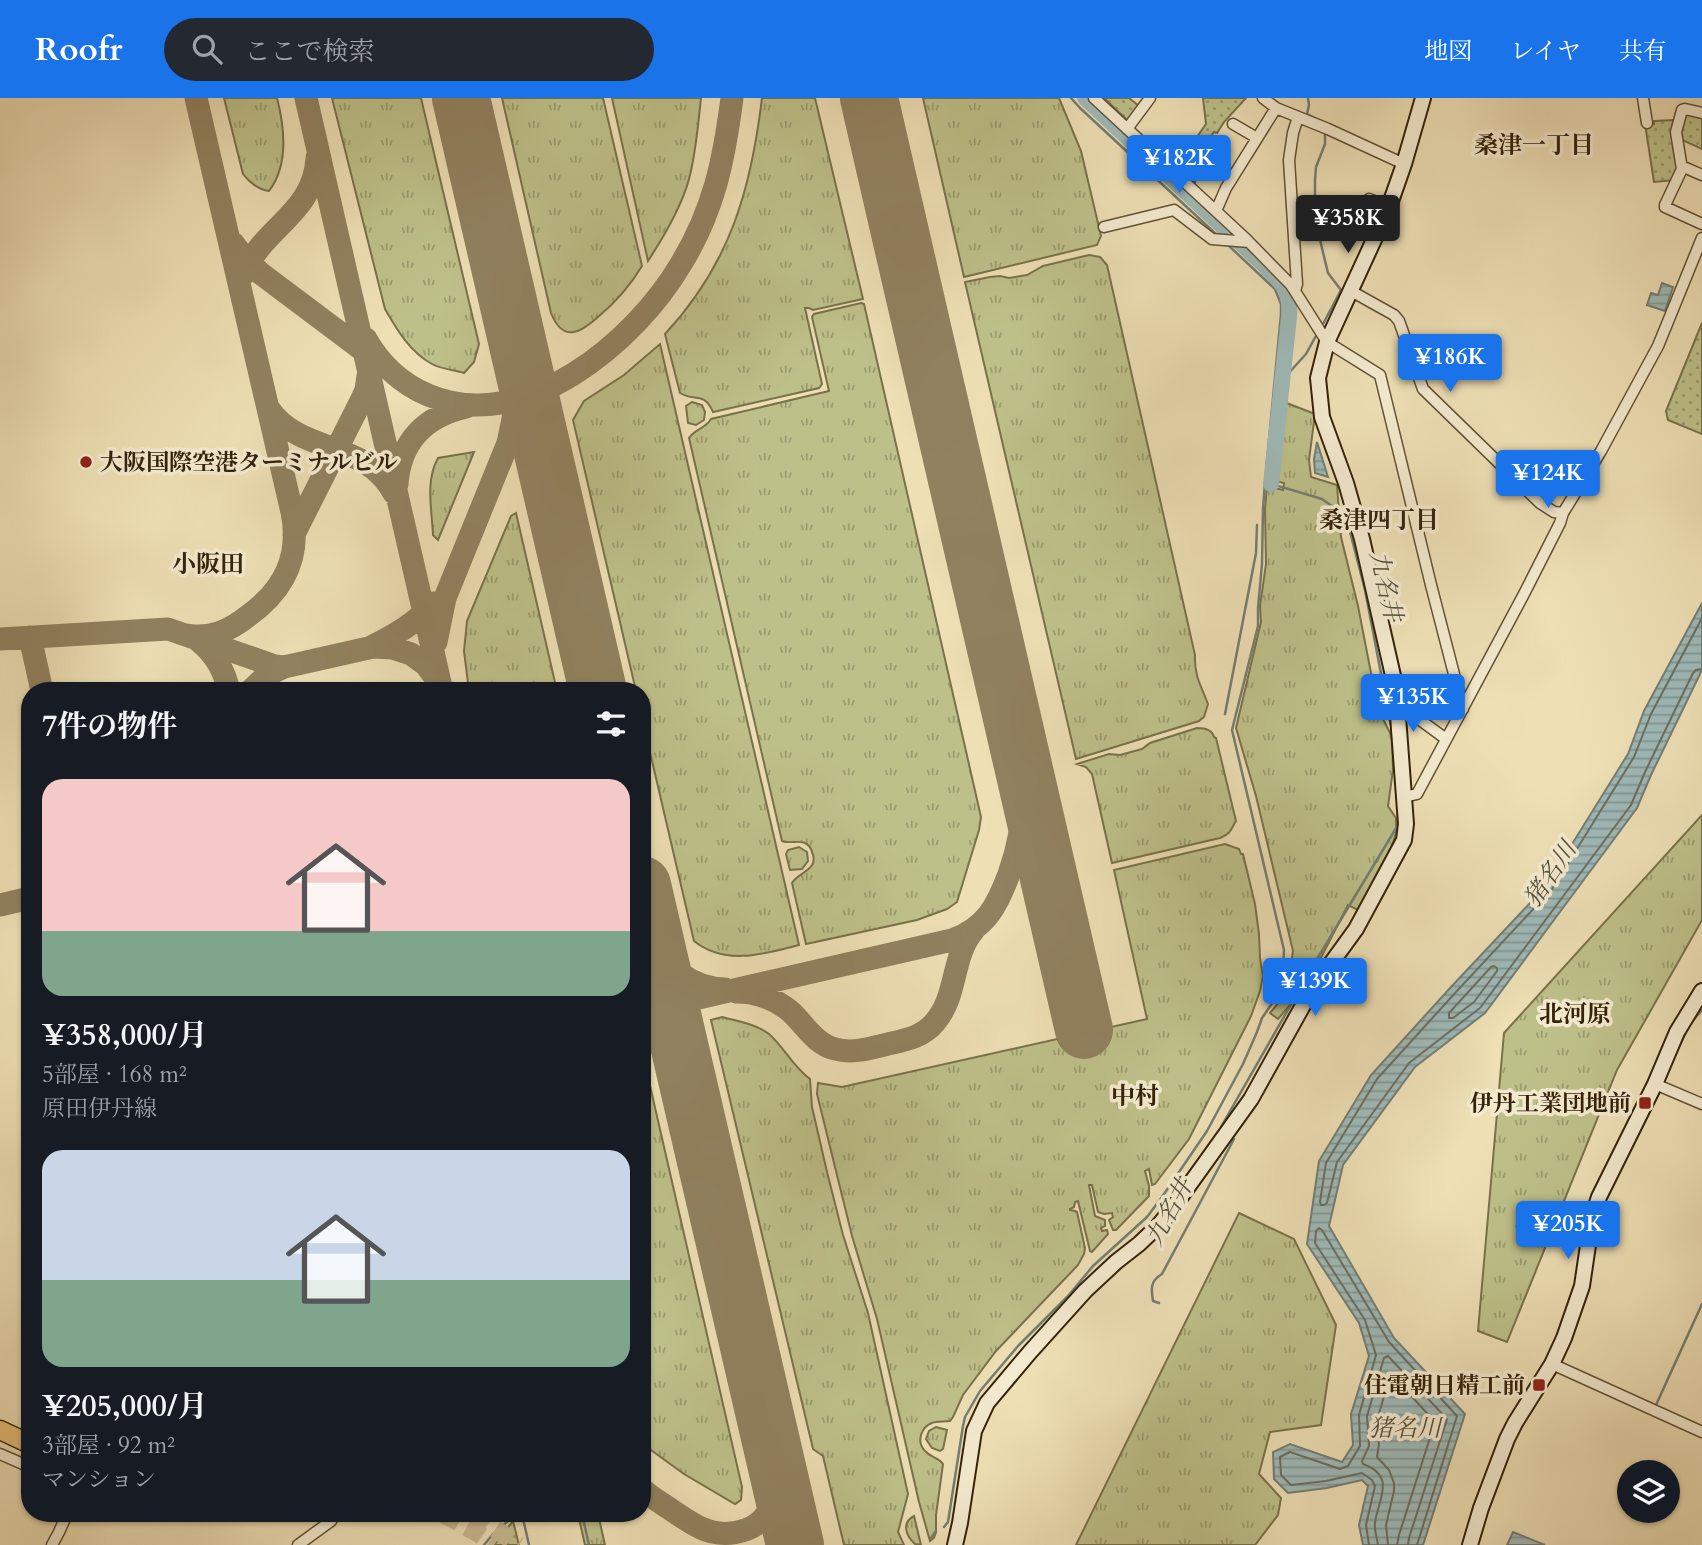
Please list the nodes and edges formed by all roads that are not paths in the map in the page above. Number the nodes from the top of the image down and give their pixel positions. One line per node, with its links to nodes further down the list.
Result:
1 (1094, 98): 11 (street)
2 (1150, 98): 11 (street)
3 (1263, 98): 6 (street)
4 (1423, 98): 13 (street)
5 (1643, 98): 9 (street)
6 (1276, 108): 8 (street); 12 (street)
7 (1702, 113): 14 (street)
8 (1298, 117): 13 (street); 23 (street)
9 (1647, 123)
10 (1233, 124): 12 (street)
11 (1127, 129): 18 (street)
12 (1256, 138): 18 (street)
13 (1404, 164): 17 (street)
14 (1682, 169): 15 (street); 19 (street)
15 (1702, 175)
16 (1369, 199): 17 (street)
17 (1389, 208): 24 (street)
18 (1216, 211): 22 (street)
19 (1702, 224)
20 (1104, 227): 22 (street)
21 (1702, 238): 26 (street)
22 (1249, 242): 23 (street)
23 (1294, 291): 25 (street)
24 (1351, 291): 25 (street); 26 (street)
25 (1327, 342): 27 (street); 28 (street)
26 (1563, 513): 28 (street)
27 (1397, 703): 29 (street); 30 (street)
28 (1463, 709): 29 (street)
29 (1446, 739): 30 (street)
30 (1404, 797): 46 (street)
31 (1702, 991): 32 (street)
32 (1655, 1084): 33 (street); 34 (street)
33 (1702, 1104)
34 (1552, 1364): 36 (street); 47 (street)
35 (0, 1430): 37 (highway)
36 (1702, 1432)
37 (21, 1440)
38 (0, 1443): 39 (highway)
39 (21, 1452)
40 (0, 1454): 41 (street)
41 (21, 1463)
42 (63, 1522): 44 (street)
43 (330, 1522): 45 (street)
44 (52, 1545)
45 (298, 1545)
46 (955, 1545)
47 (1471, 1545)

